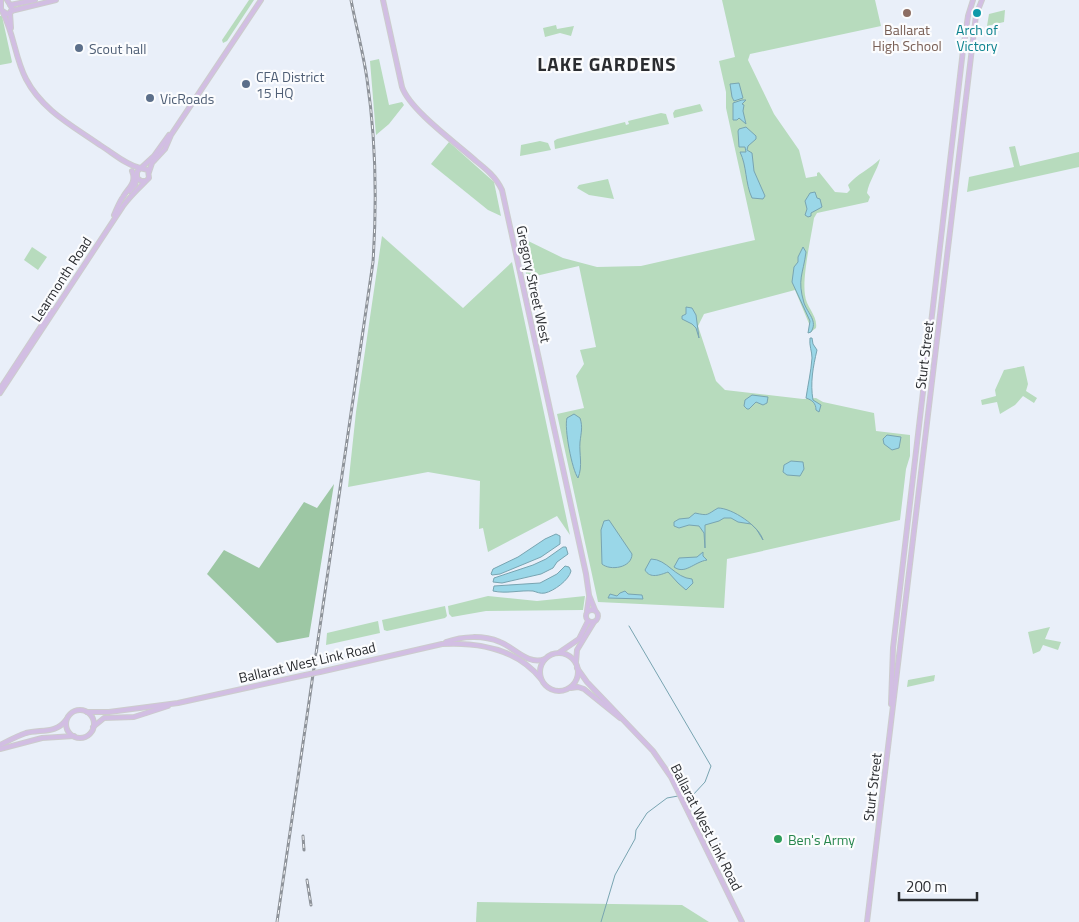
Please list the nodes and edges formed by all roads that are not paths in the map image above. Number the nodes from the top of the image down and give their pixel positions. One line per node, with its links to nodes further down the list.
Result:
1 (1, 0): 9 (main road)
2 (35, 0): 8 (main road)
3 (56, 0): 10 (main road)
4 (260, 0): 12 (main road)
5 (383, 0): 28 (main road, Gregory Street West)
6 (973, 0): 25 (main road, Sturt Street)
7 (982, 0): 24 (main road, Sturt Street)
8 (9, 3): 9 (main road); 10 (main road)
9 (1, 10): 10 (main road); 11 (main road)
10 (11, 12): 11 (main road)
11 (11, 31): 13 (main road)
12 (223, 57): 14 (main road); 16 (main road)
13 (119, 158): 14 (main road); 15 (main road)
14 (141, 168): 16 (main road); 17 (main road)
15 (132, 171): 17 (main road); 19 (main road, Learmonth Road)
16 (149, 172): 18 (main road)
17 (137, 177): 18 (main road); 19 (main road, Learmonth Road)
18 (145, 181): 20 (main road, Learmonth Road)
19 (120, 202): 20 (main road, Learmonth Road)
20 (58, 303): 21 (main road, Learmonth Road)
21 (5, 384): 22 (main road, Learmonth Road); 23 (main road, Learmonth Road)
22 (0, 388)
23 (0, 393)
24 (929, 409): 25 (main road); 26 (main road, Sturt Street)
25 (921, 410): 27 (main road, Sturt Street)
26 (911, 558): 27 (main road); 41 (main road, Sturt Street)
27 (904, 559): 41 (main road, Sturt Street)
28 (589, 595): 29 (main road, Gregory Street West); 30 (main road)
29 (595, 610): 30 (main road); 32 (main road)
30 (587, 612): 31 (main road)
31 (588, 621): 32 (main road); 34 (main road)
32 (594, 622): 36 (main road)
33 (442, 644): 35 (main road, Ballarat West Link Road); 37 (main road, Ballarat West Link Road); 39 (main road, Ballarat West Link Road, bridge)
34 (555, 653): 35 (main road); 36 (main road)
35 (546, 658): 37 (main road)
36 (577, 665): 38 (main road); 44 (main road, Ballarat West Link Road)
37 (542, 679): 38 (main road)
38 (567, 689): 44 (main road, Ballarat West Link Road)
39 (178, 703): 40 (main road, Ballarat West Link Road); 43 (main road, Ballarat West Link Road)
40 (87, 712): 42 (main road); 43 (main road)
41 (892, 714): 49 (main road, Sturt Street)
42 (67, 718): 45 (main road); 46 (main road)
43 (93, 727): 45 (main road)
44 (632, 727): 48 (main road, Ballarat West Link Road)
45 (74, 736): 47 (main road)
46 (0, 745)
47 (0, 749)
48 (742, 922)
49 (867, 922)

